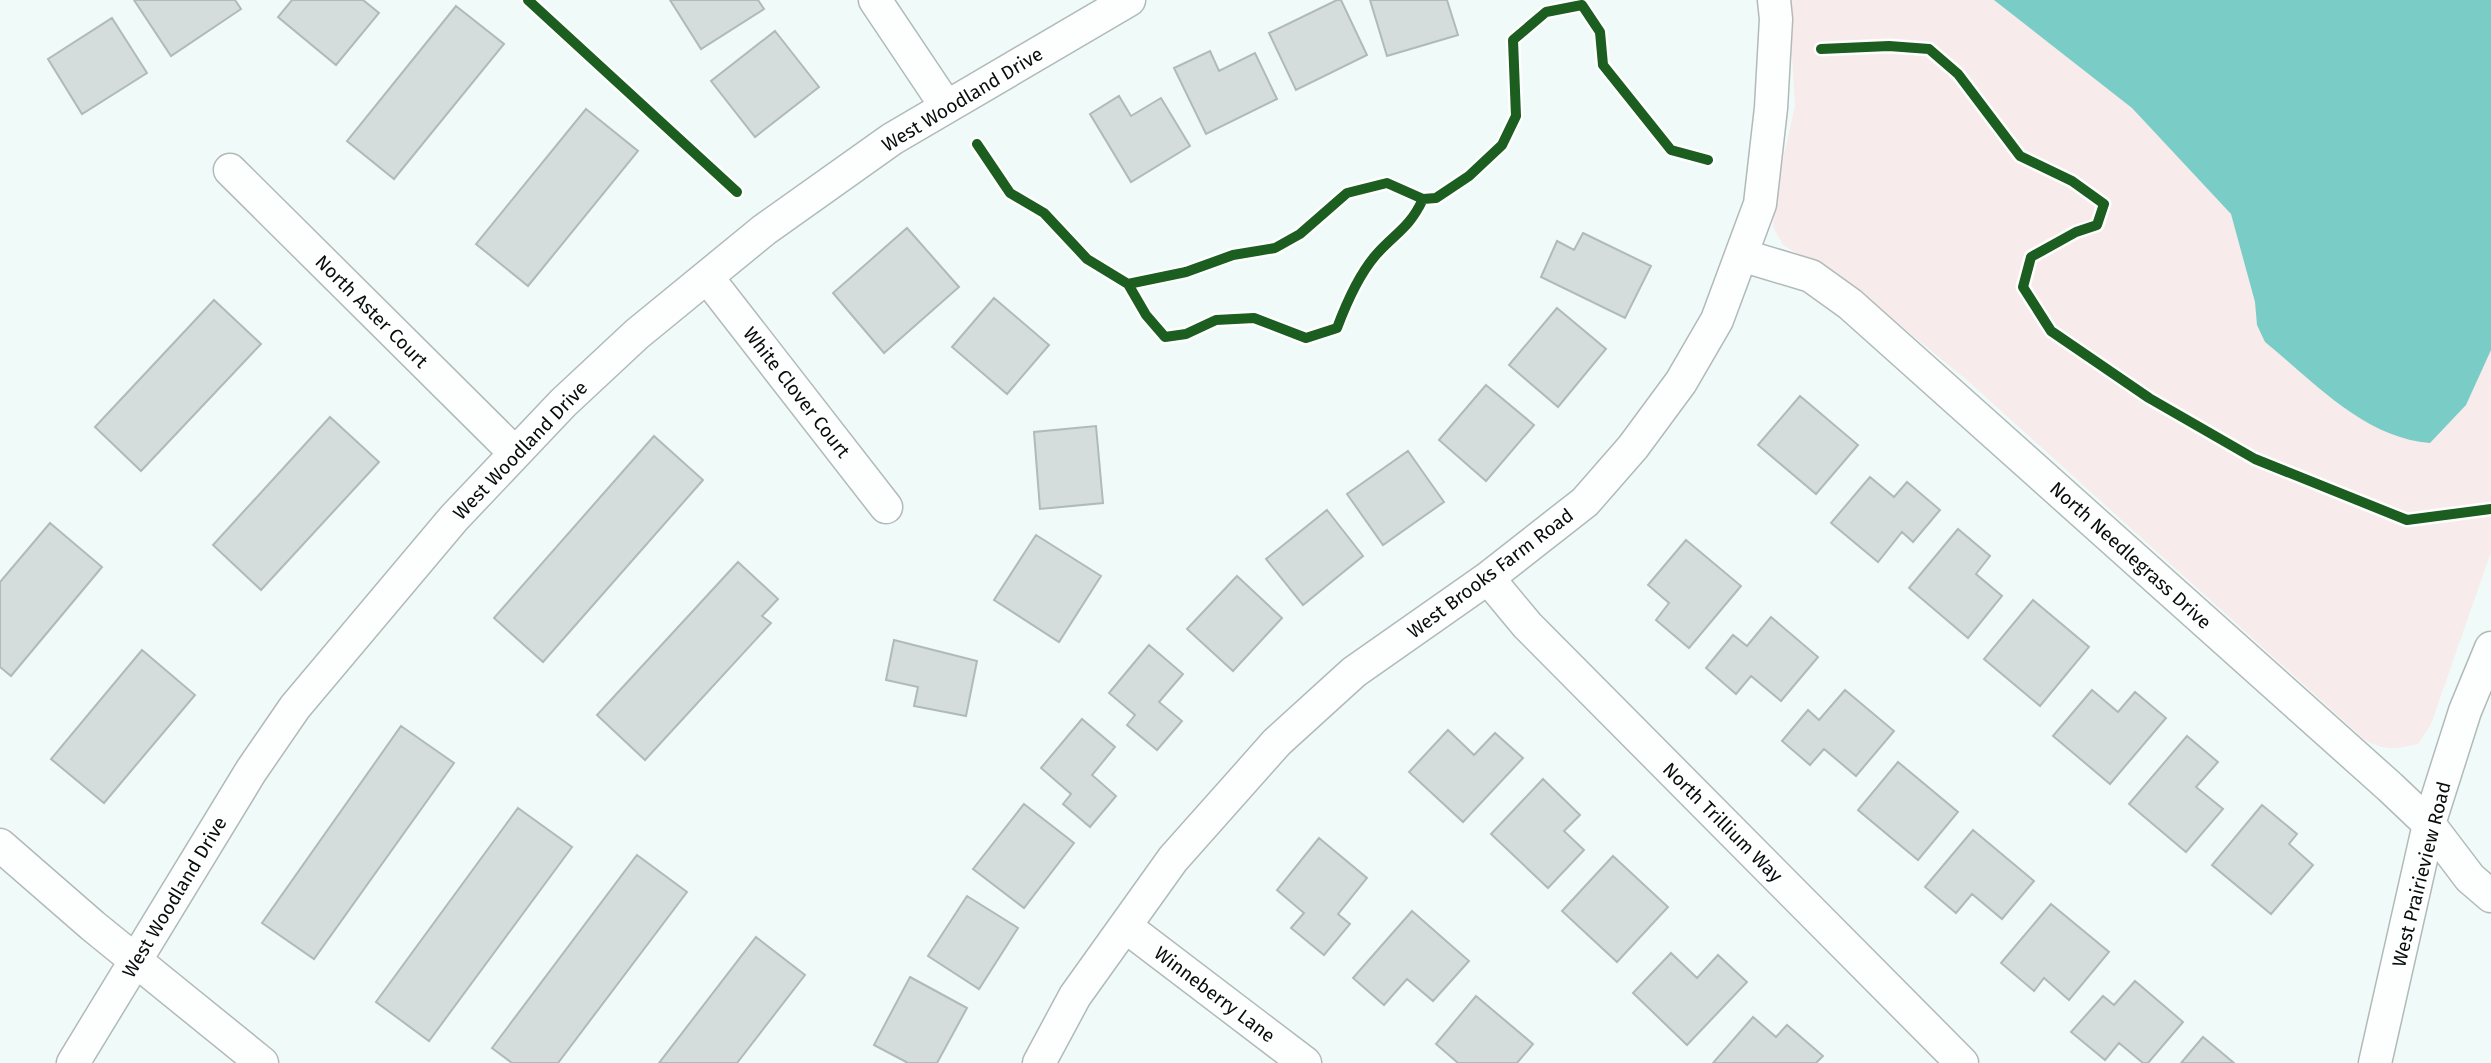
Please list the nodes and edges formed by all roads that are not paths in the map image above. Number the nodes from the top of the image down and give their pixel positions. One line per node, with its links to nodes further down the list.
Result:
1 (875, 0): 4 (street)
2 (1129, 0): 4 (street, West Woodland Drive)
3 (1774, 0): 6 (street, West Brooks Farm Road)
4 (946, 106): 7 (street, West Woodland Drive)
5 (230, 170): 8 (street, North Aster Court)
6 (1741, 255): 10 (street, West Brooks Farm Road); 12 (street, North Needlegrass Drive)
7 (707, 277): 8 (street, West Woodland Drive); 9 (street, White Clover Court)
8 (515, 453): 16 (street, West Woodland Drive)
9 (886, 507)
10 (1488, 578): 15 (street, West Brooks Farm Road); 21 (street, North Trillium Way)
11 (2491, 648): 12 (street, West Prairieview Road)
12 (2429, 824): 14 (street, North Needlegrass Drive); 22 (street, West Prairieview Road)
13 (0, 845): 16 (street)
14 (2491, 896)
15 (1125, 926): 19 (street, West Brooks Farm Road); 20 (street, Winneberry Lane)
16 (136, 960): 17 (street, West Woodland Drive); 18 (street)
17 (73, 1063)
18 (262, 1063)
19 (1039, 1063)
20 (1305, 1063)
21 (1962, 1063)
22 (2375, 1063)

